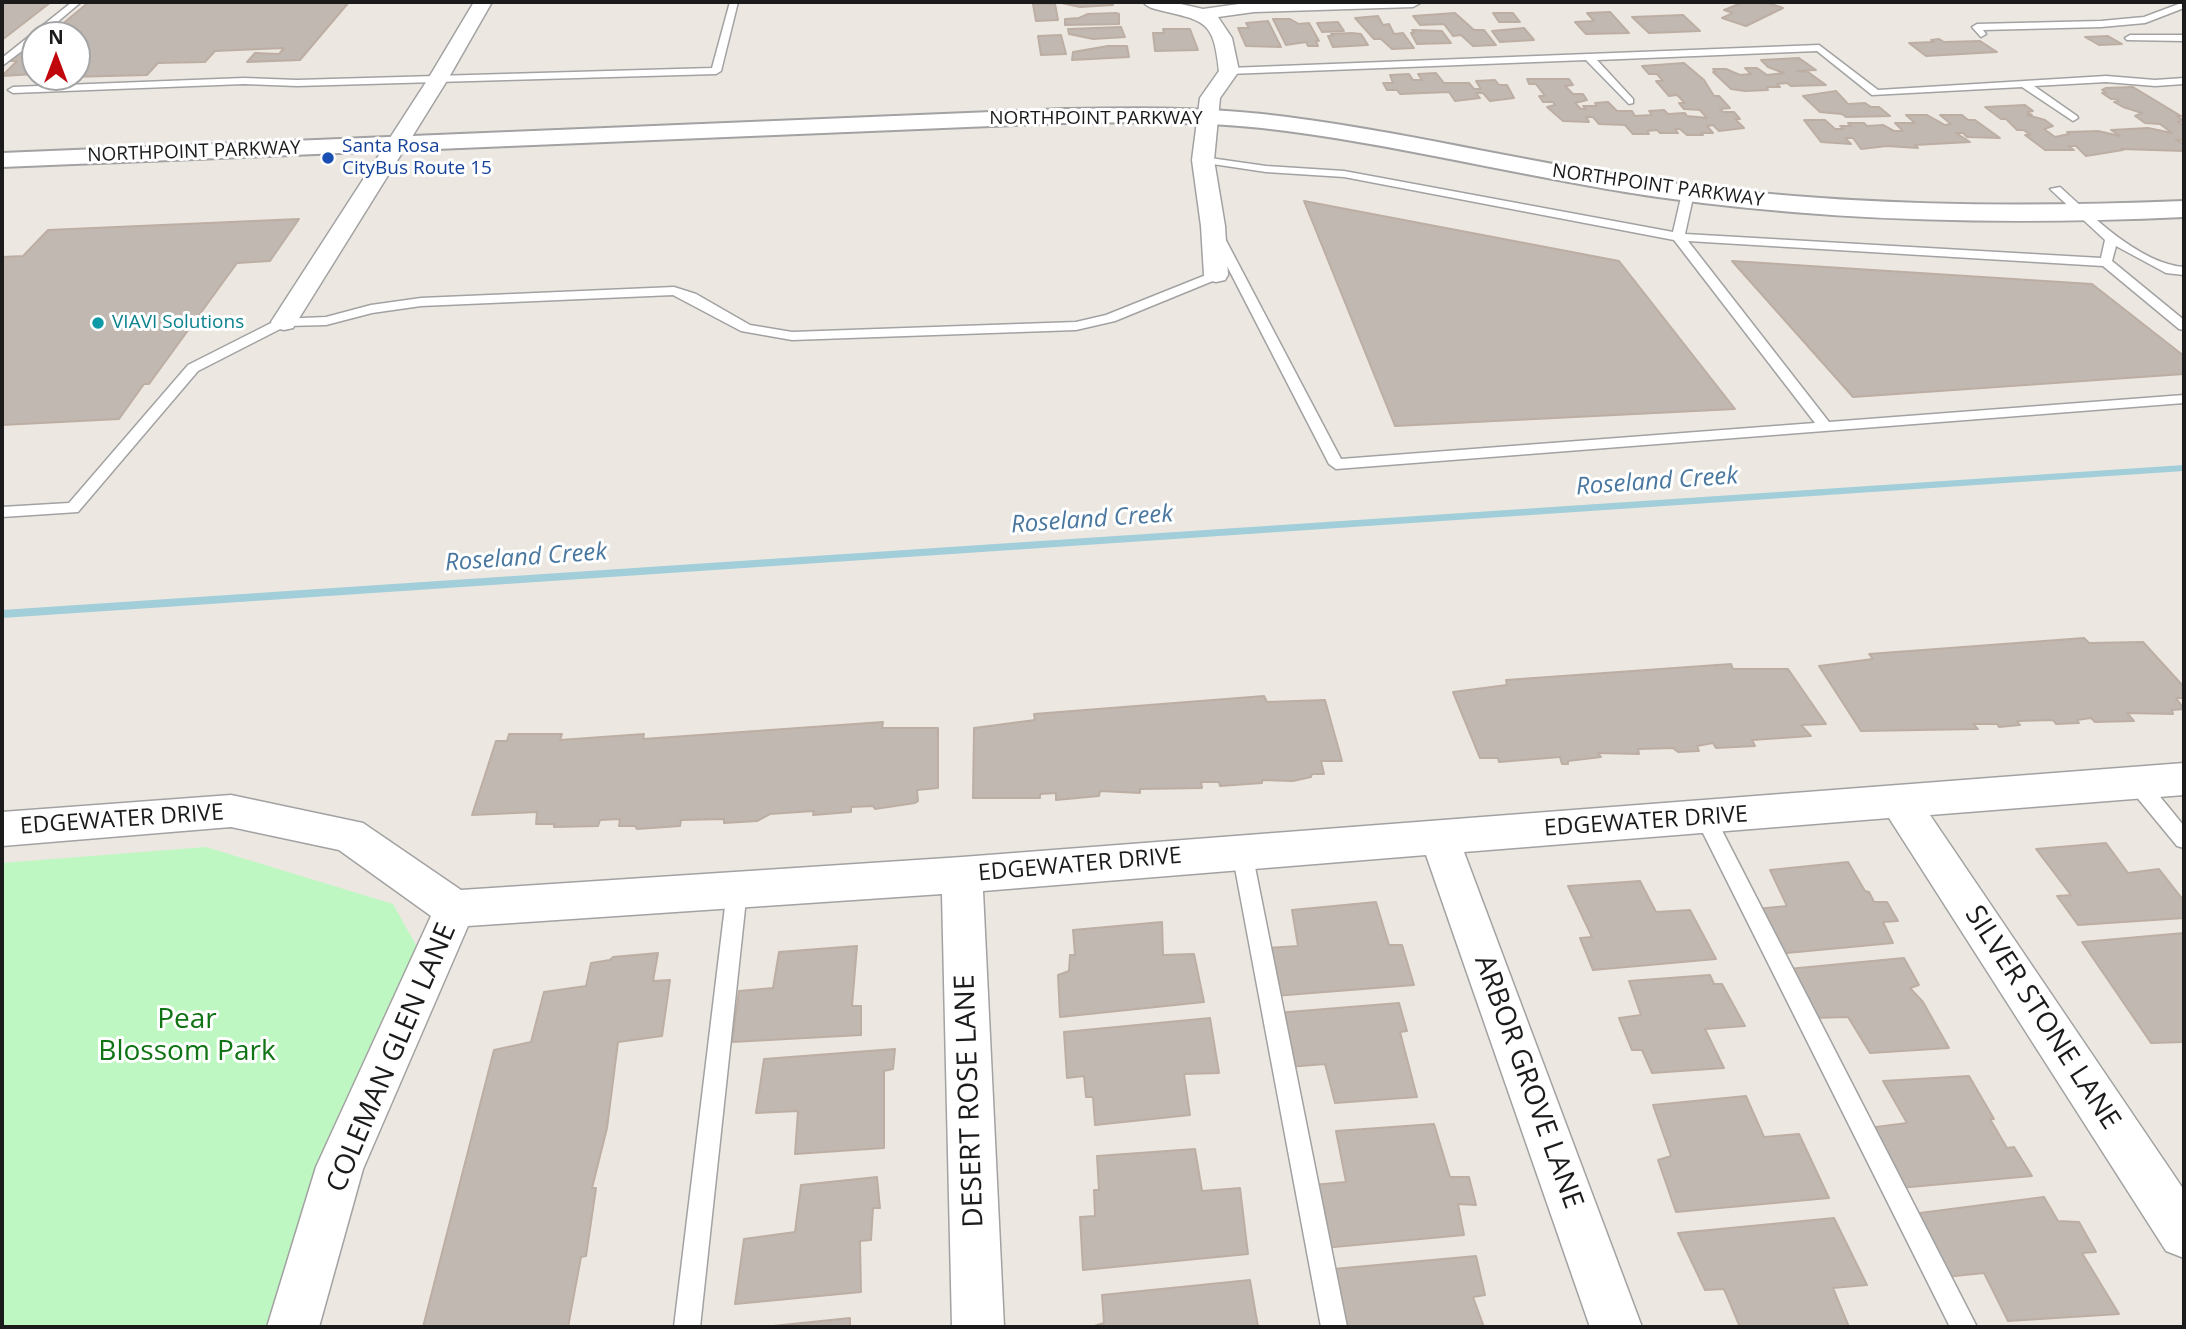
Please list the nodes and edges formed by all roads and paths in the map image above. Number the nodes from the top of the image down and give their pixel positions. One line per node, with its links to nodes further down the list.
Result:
1 (77, 2): 8 (lane)
2 (483, 2): 16 (street)
3 (734, 2): 16 (lane)
4 (1152, 2): 7 (street)
5 (1413, 2): 7 (street)
6 (2184, 5): 9 (lane)
7 (1203, 14): 15 (street)
8 (53, 21)
9 (1981, 34)
10 (2130, 38): 11 (lane)
11 (2184, 38)
12 (21, 47): 14 (lane)
13 (1589, 57): 15 (lane); 18 (lane); 20 (lane)
14 (2, 63)
15 (1229, 71): 21 (street)
16 (438, 79): 19 (lane); 23 (street)
17 (2184, 81): 18 (lane)
18 (2024, 84): 22 (lane)
19 (13, 90)
20 (1629, 101)
21 (1208, 108): 23 (street, NORTHPOINT PARKWAY); 25 (street, NORTHPOINT PARKWAY); 27 (street); 28 (street, NORTHPOINT PARKWAY); 33 (street, NORTHPOINT PARKWAY)
22 (2073, 118)
23 (410, 122): 24 (street, NORTHPOINT PARKWAY); 25 (street)
24 (2, 139)
25 (396, 144): 26 (street, NORTHPOINT PARKWAY); 42 (street)
26 (2, 160)
27 (1203, 160): 36 (street); 37 (lane)
28 (1622, 161)
29 (1676, 169): 30 (street, NORTHPOINT PARKWAY)
30 (1737, 176)
31 (2084, 188): 32 (street)
32 (2044, 189): 35 (lane)
33 (1688, 193): 35 (street, NORTHPOINT PARKWAY); 37 (lane)
34 (2184, 209): 35 (street, NORTHPOINT PARKWAY)
35 (2083, 213): 38 (lane)
36 (1213, 226): 41 (street); 45 (lane)
37 (1678, 237): 39 (lane); 45 (lane)
38 (2111, 239): 39 (lane); 40 (lane)
39 (2106, 262): 43 (lane)
40 (2184, 271)
41 (1216, 275): 42 (lane)
42 (284, 322): 46 (lane)
43 (2184, 326)
44 (2184, 399): 45 (lane)
45 (1825, 426)
46 (2, 512)
47 (2184, 779): 48 (street, EDGEWATER DRIVE)
48 (2137, 783): 49 (street, EDGEWATER DRIVE); 53 (lane)
49 (1900, 802): 50 (street, EDGEWATER DRIVE); 58 (street, SILVER STONE LANE)
50 (1705, 817): 52 (street, EDGEWATER DRIVE); 64 (lane)
51 (2, 829): 57 (street, EDGEWATER DRIVE)
52 (1439, 837): 54 (street, EDGEWATER DRIVE); 63 (street, ARBOR GROVE LANE)
53 (2184, 840)
54 (1242, 852): 55 (street, EDGEWATER DRIVE); 62 (lane)
55 (962, 875): 56 (street, EDGEWATER DRIVE); 61 (street, DESERT ROSE LANE)
56 (737, 890): 57 (street, EDGEWATER DRIVE); 60 (lane)
57 (455, 909): 59 (street, COLEMAN GLEN LANE)
58 (2184, 1233)
59 (293, 1327)
60 (687, 1327)
61 (978, 1327)
62 (1334, 1327)
63 (1616, 1327)
64 (1964, 1327)

